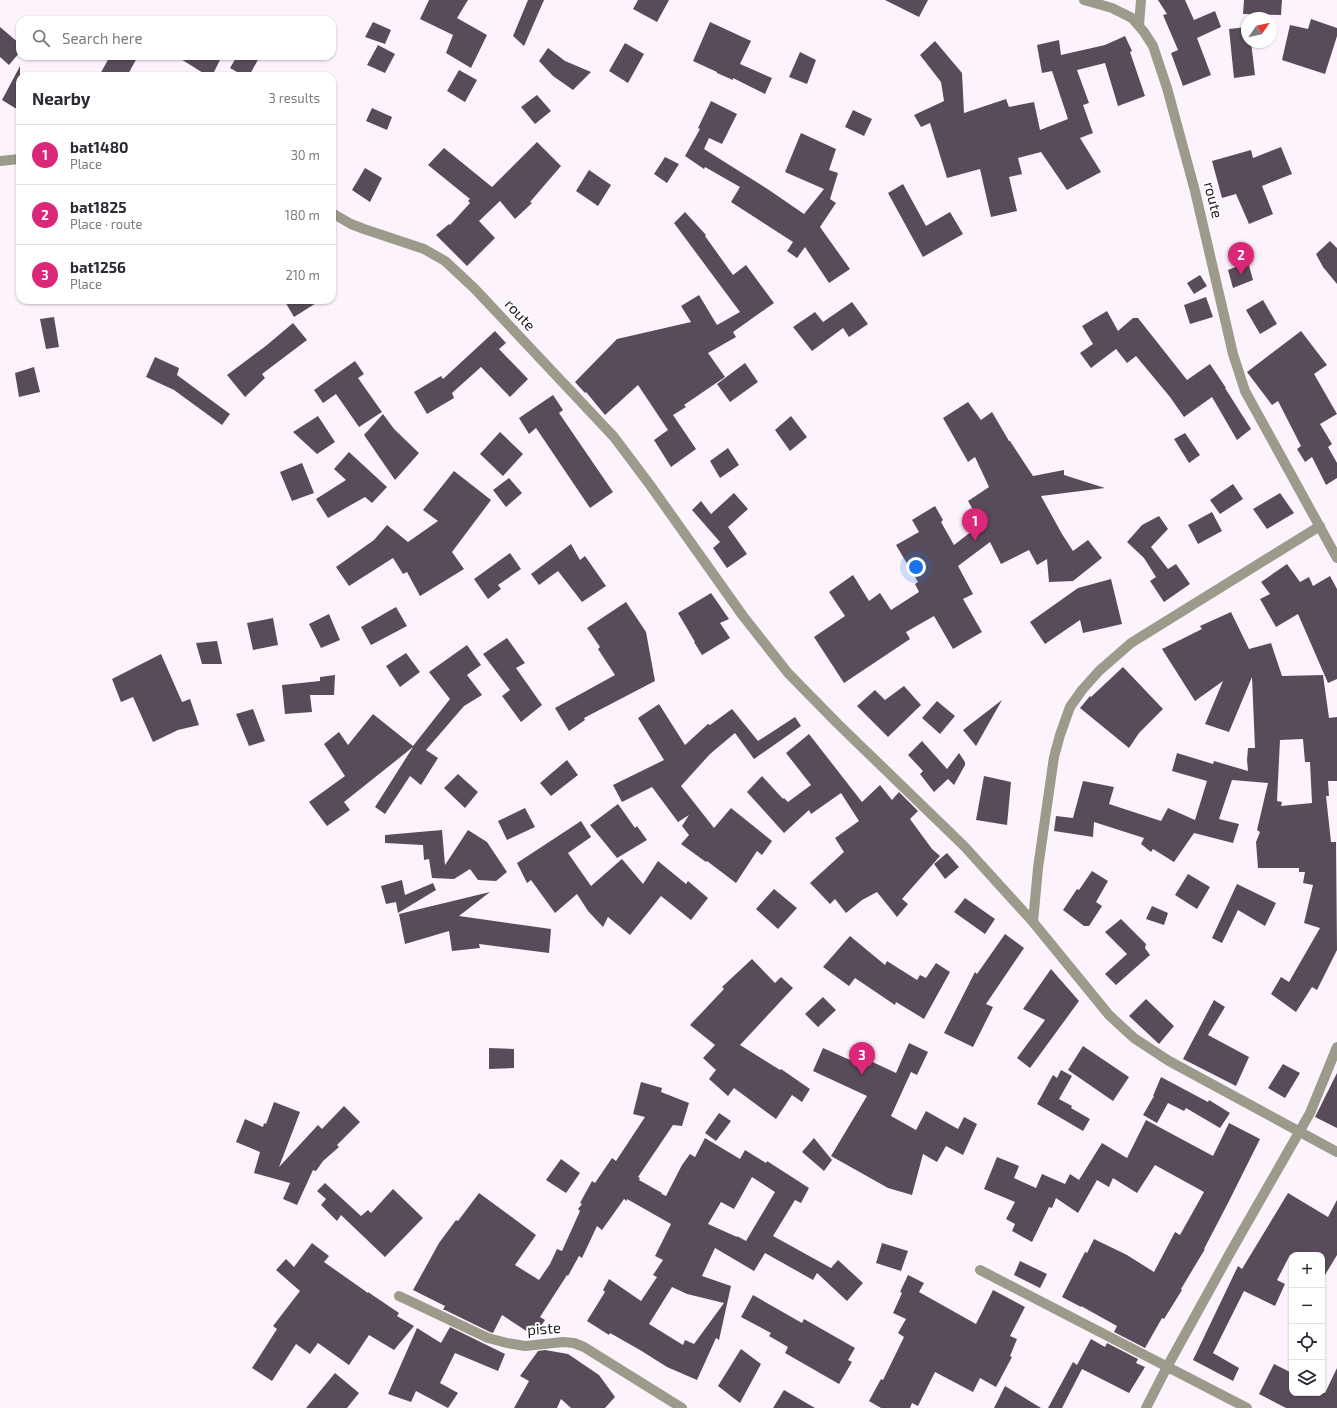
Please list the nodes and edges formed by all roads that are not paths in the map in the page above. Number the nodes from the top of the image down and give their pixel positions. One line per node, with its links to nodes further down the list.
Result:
1 (1084, 0): 3 (street, route)
2 (1141, 0): 3 (street)
3 (1139, 25): 7 (street, route)
4 (16, 159): 5 (street)
5 (0, 161)
6 (336, 215): 9 (street, route)
7 (1320, 526): 8 (street, route); 9 (street)
8 (1337, 558)
9 (1033, 922): 11 (street, route)
10 (1337, 1047): 11 (street)
11 (1300, 1132): 12 (street, route); 15 (street)
12 (1337, 1152)
13 (980, 1270): 15 (street)
14 (399, 1296): 16 (street, piste)
15 (1167, 1367): 17 (street); 18 (street)
16 (682, 1408)
17 (1146, 1408)
18 (1247, 1408)

